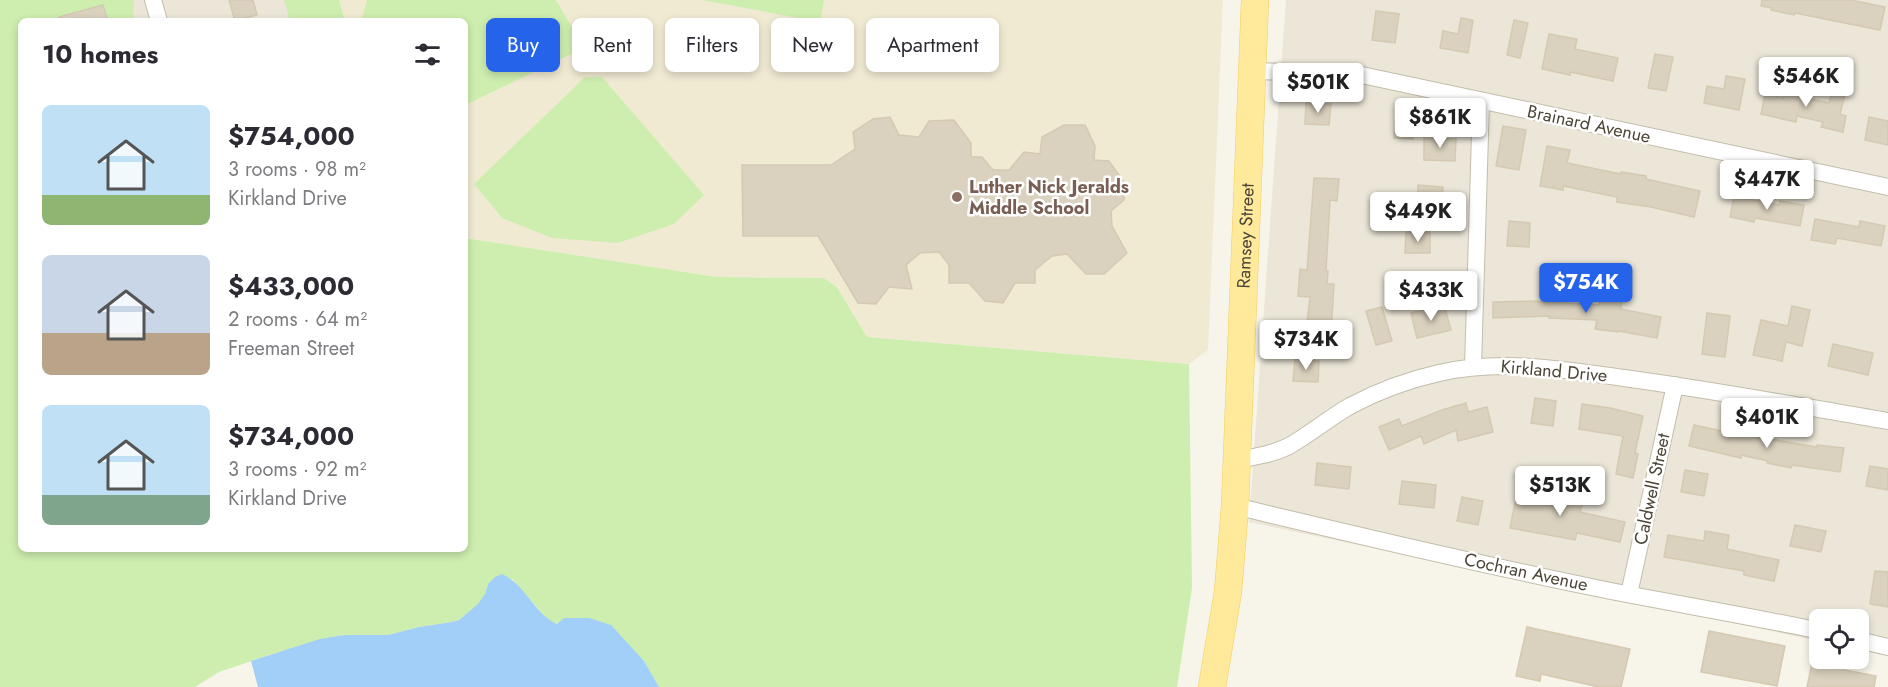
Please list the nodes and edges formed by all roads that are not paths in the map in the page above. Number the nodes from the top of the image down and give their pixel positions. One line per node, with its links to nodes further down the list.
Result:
1 (153, 0): 3 (street)
2 (1255, 0): 4 (main road, Ramsey Street)
3 (158, 18)
4 (1252, 71): 5 (street, Brainard Avenue); 10 (main road, Ramsey Street)
5 (1480, 100): 6 (street, Brainard Avenue); 7 (street)
6 (1888, 187)
7 (1473, 367): 8 (street, Kirkland Drive); 10 (street, Kirkland Drive)
8 (1675, 384): 9 (street, Kirkland Drive); 12 (street, Caldwell Street)
9 (1888, 421)
10 (1237, 460): 11 (main road, Ramsey Street)
11 (1235, 506): 12 (street, Cochran Avenue); 16 (main road, Ramsey Street)
12 (1629, 594): 13 (street, Cochran Avenue)
13 (1809, 629)
14 (1869, 643): 15 (street)
15 (1888, 647)
16 (1212, 687)

